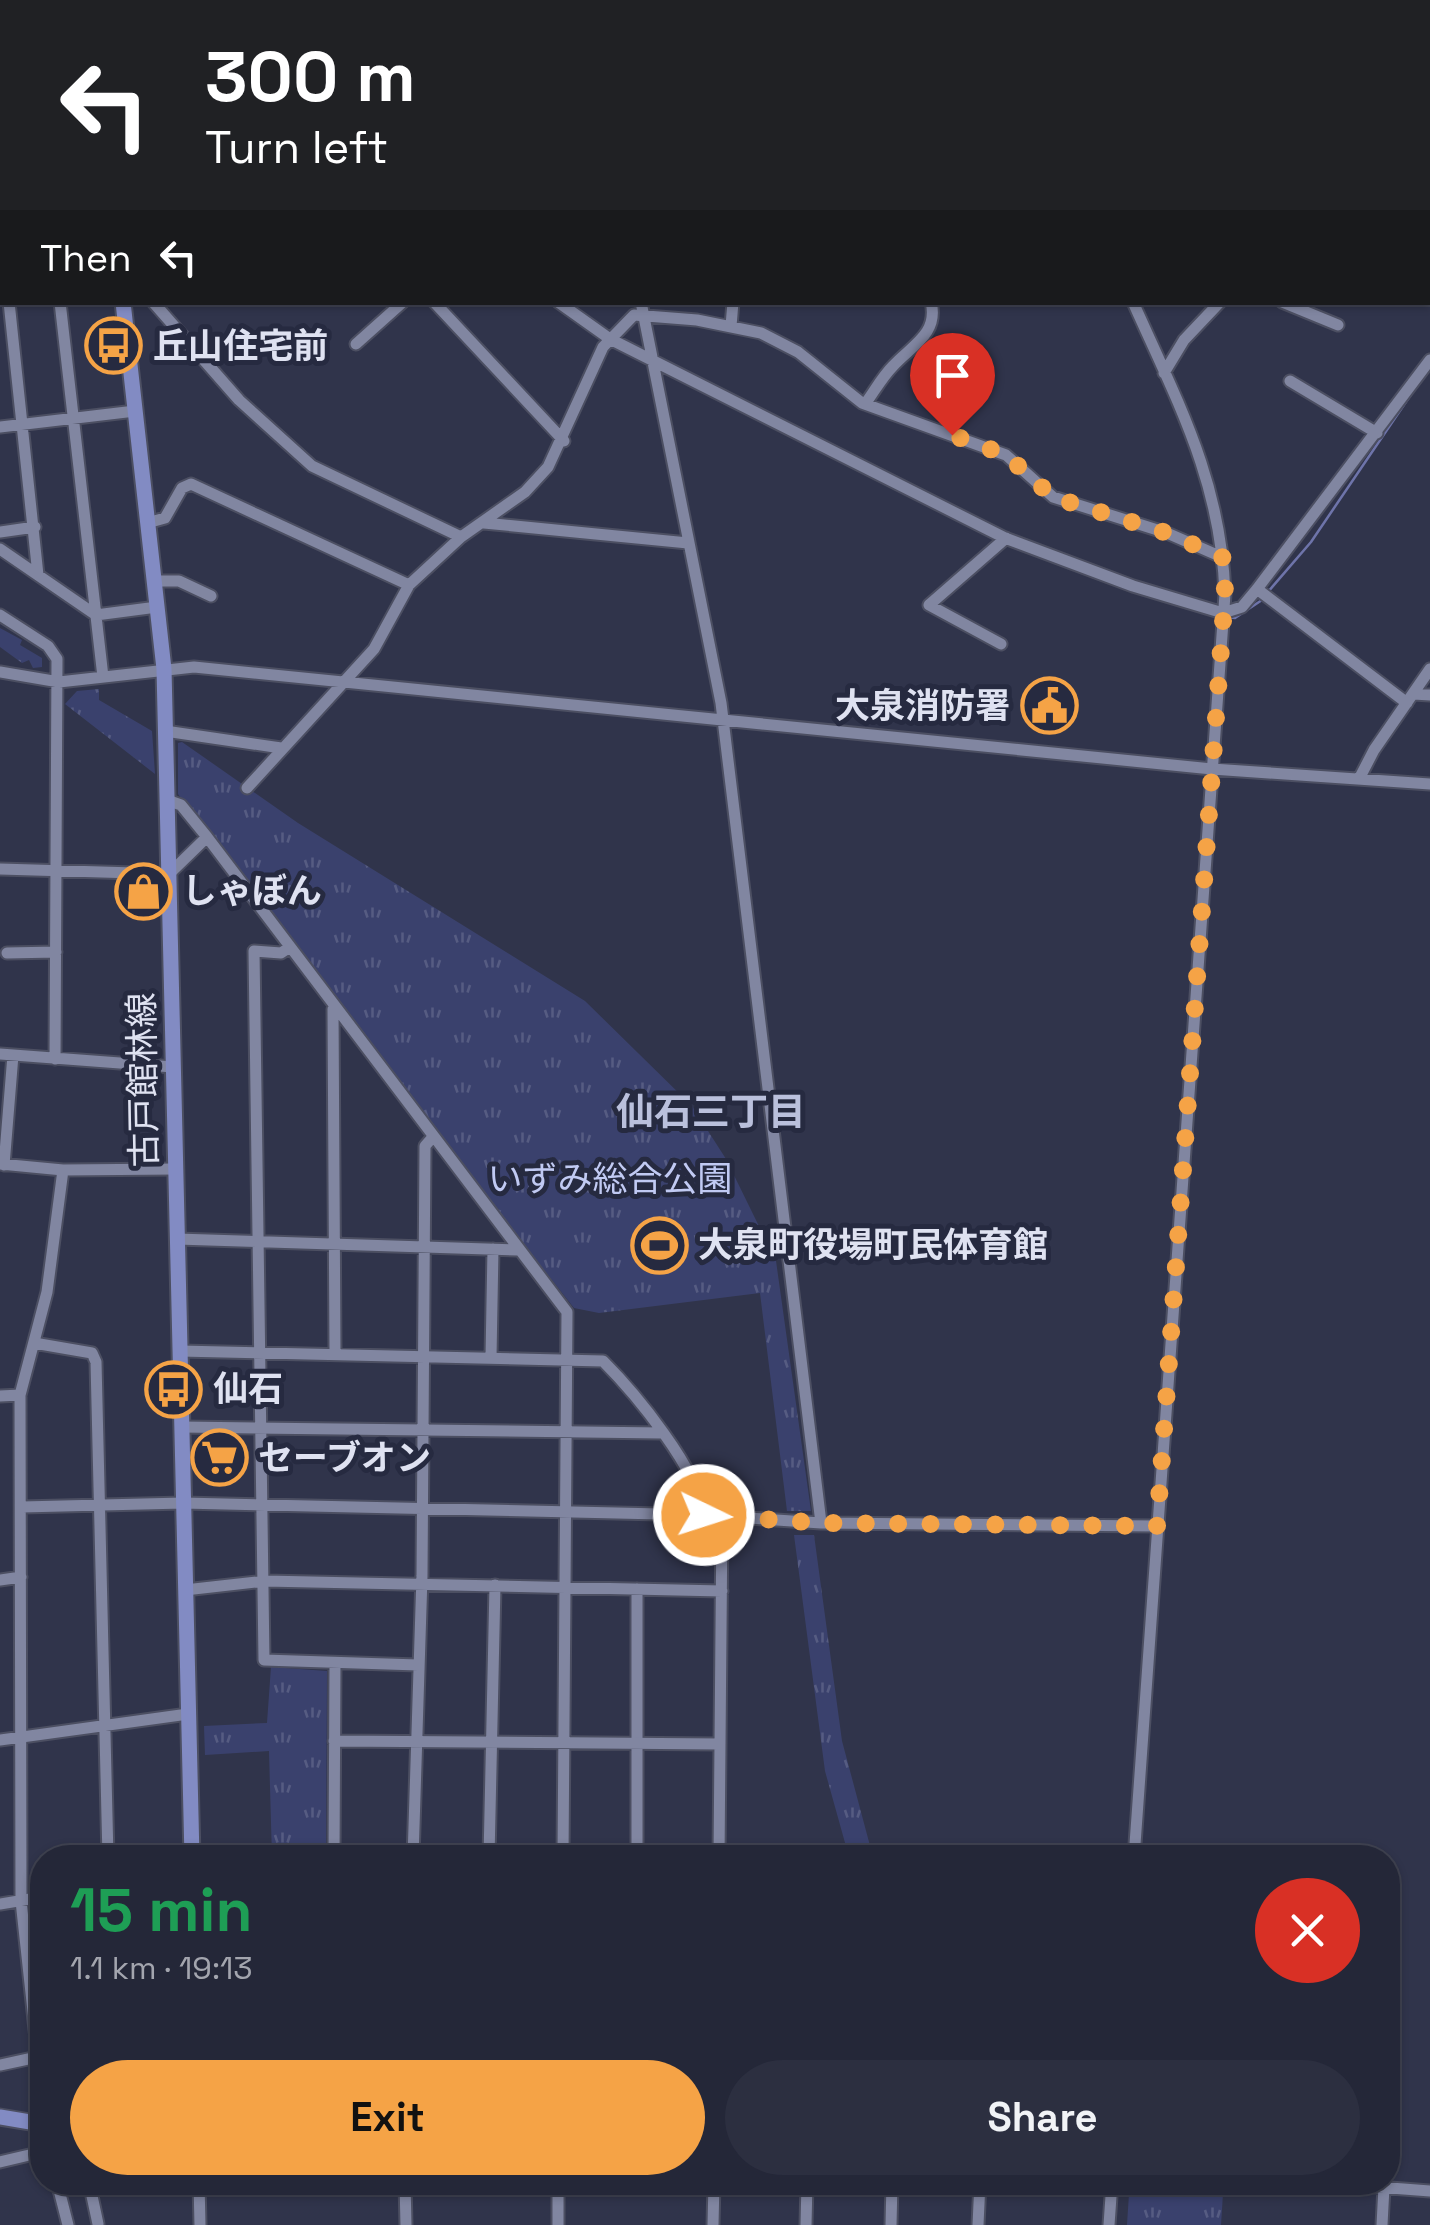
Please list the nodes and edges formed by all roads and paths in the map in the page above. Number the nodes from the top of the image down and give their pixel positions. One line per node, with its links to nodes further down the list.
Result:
1 (9, 305): 25 (street)
2 (60, 305): 24 (street)
3 (123, 305): 23 (main road, 古戸館林線)
4 (156, 305): 33 (street)
5 (400, 305): 17 (street)
6 (437, 305): 28 (street)
7 (562, 305): 16 (street)
8 (733, 305): 14 (street)
9 (932, 305): 22 (street)
10 (1133, 305): 20 (street)
11 (1217, 305): 20 (street)
12 (1289, 305): 15 (street)
13 (642, 308): 14 (street); 16 (street); 18 (street)
14 (732, 326): 22 (street)
15 (1338, 326)
16 (610, 339): 18 (street); 28 (street)
17 (356, 344)
18 (652, 359): 34 (street); 35 (street)
19 (1430, 360): 27 (street)
20 (1164, 373): 37 (street)
21 (1290, 382): 27 (street)
22 (865, 404): 37 (street)
23 (135, 411): 24 (street); 29 (main road, 古戸館林線)
24 (73, 418): 25 (street); 46 (street)
25 (23, 424): 26 (street); 31 (street)
26 (0, 426)
27 (1377, 433): 41 (street)
28 (564, 441): 30 (street)
29 (148, 522): 39 (main road, 古戸館林線); 40 (street)
30 (484, 523): 33 (street); 35 (street)
31 (35, 527): 32 (street); 38 (street)
32 (0, 532)
33 (461, 536): 40 (street)
34 (1006, 538): 44 (street); 47 (street)
35 (688, 543): 56 (street)
36 (0, 549): 38 (street)
37 (1224, 558): 44 (street)
38 (38, 575): 46 (street)
39 (154, 581): 42 (street); 43 (main road, 古戸館林線)
40 (409, 585): 53 (street)
41 (1258, 589): 44 (street); 55 (street)
42 (211, 596)
43 (157, 607): 46 (street); 48 (main road, 古戸館林線)
44 (1223, 613): 59 (street)
45 (0, 615): 52 (street)
46 (96, 615): 51 (street)
47 (1001, 644)
48 (164, 669): 51 (street); 53 (street); 57 (main road, 古戸館林線)
49 (1430, 669): 55 (street)
50 (0, 672): 52 (street)
51 (102, 676): 52 (street)
52 (59, 682): 66 (street)
53 (341, 682): 56 (street); 58 (street)
54 (1430, 696): 55 (street)
55 (1410, 698): 60 (street)
56 (723, 720): 59 (street); 107 (street)
57 (165, 731): 58 (street); 63 (main road, 古戸館林線)
58 (281, 748): 62 (street)
59 (1212, 770): 60 (street); 108 (street)
60 (1359, 780): 61 (street)
61 (1430, 784)
62 (247, 788)
63 (167, 800): 64 (street); 67 (main road, 古戸館林線)
64 (207, 837): 67 (street); 68 (street)
65 (0, 869): 66 (street)
66 (57, 871): 67 (street); 69 (street)
67 (168, 874): 74 (main road, 古戸館林線)
68 (287, 949): 71 (street); 80 (street)
69 (56, 952): 70 (street); 73 (street)
70 (8, 953)
71 (333, 1009): 75 (street); 81 (street)
72 (7, 1055): 73 (street); 76 (street)
73 (55, 1059): 74 (street)
74 (173, 1067): 77 (main road, 古戸館林線)
75 (432, 1138): 82 (street); 84 (street)
76 (2, 1164): 78 (street)
77 (176, 1169): 78 (street); 79 (main road, 古戸館林線)
78 (64, 1170): 85 (street)
79 (177, 1239): 80 (street); 86 (main road, 古戸館林線)
80 (258, 1242): 81 (street); 87 (street)
81 (334, 1244): 82 (street); 88 (street)
82 (424, 1247): 83 (street); 89 (street)
83 (493, 1249): 84 (street); 90 (street)
84 (518, 1250): 91 (street)
85 (34, 1344): 93 (street); 102 (street)
86 (180, 1351): 87 (street); 94 (main road, 古戸館林線)
87 (260, 1353): 88 (street); 95 (street)
88 (335, 1354): 89 (street)
89 (423, 1356): 90 (street); 96 (street)
90 (491, 1357): 91 (street)
91 (567, 1358): 97 (street); 98 (street)
92 (0, 1396): 93 (street)
93 (20, 1396): 101 (street)
94 (182, 1426): 95 (street); 99 (main road, 古戸館林線)
95 (261, 1427): 96 (street); 100 (street)
96 (422, 1430): 98 (street); 103 (street)
97 (661, 1433): 98 (street); 105 (street)
98 (567, 1434): 104 (street)
99 (183, 1504): 100 (street); 102 (street); 116 (main road, 古戸館林線)
100 (263, 1505): 103 (street); 111 (street)
101 (22, 1506): 102 (street); 109 (street)
102 (100, 1506): 121 (street)
103 (422, 1508): 104 (street); 112 (street)
104 (568, 1512): 105 (street); 114 (street)
105 (704, 1515): 106 (street)
106 (722, 1516): 107 (street); 117 (street)
107 (822, 1523): 108 (street)
108 (1157, 1526): 138 (street)
109 (22, 1576): 110 (street); 122 (street)
110 (0, 1580)
111 (265, 1581): 112 (street); 116 (street); 118 (street)
112 (420, 1584): 113 (street); 119 (street)
113 (495, 1585): 114 (street); 126 (street)
114 (568, 1587): 115 (street); 128 (street)
115 (637, 1588): 117 (street); 127 (street)
116 (185, 1590): 120 (main road, 古戸館林線)
117 (722, 1591): 129 (street)
118 (335, 1662): 119 (street); 124 (street)
119 (418, 1665): 125 (street)
120 (188, 1714): 121 (street); 131 (main road, 古戸館林線)
121 (105, 1724): 122 (street); 130 (street)
122 (21, 1736): 123 (street); 140 (street)
123 (0, 1740)
124 (334, 1741): 125 (street); 132 (street)
125 (415, 1742): 126 (street); 133 (street)
126 (490, 1742): 128 (street); 134 (street)
127 (637, 1742): 128 (street); 129 (street); 136 (street)
128 (563, 1743): 135 (street)
129 (720, 1744): 137 (street)
130 (108, 1845)
131 (192, 1845)
132 (334, 1845)
133 (413, 1845)
134 (489, 1845)
135 (563, 1845)
136 (636, 1845)
137 (719, 1845)
138 (1135, 1845)
139 (30, 1899): 140 (street)
140 (21, 1901): 141 (street); 142 (street)
141 (0, 1904)
142 (30, 1975)
143 (30, 2059): 144 (street)
144 (0, 2065)
145 (0, 2117): 146 (main road)
146 (30, 2122)
147 (30, 2155): 148 (street)
148 (0, 2162)
149 (1400, 2189): 150 (street)
150 (1430, 2191)
151 (60, 2195): 163 (street)
152 (92, 2195): 162 (street)
153 (199, 2195): 164 (street)
154 (405, 2195): 165 (street)
155 (558, 2195): 166 (street)
156 (714, 2195): 167 (street)
157 (807, 2195): 168 (street)
158 (892, 2195): 169 (street)
159 (979, 2195): 170 (street)
160 (1111, 2195): 171 (street)
161 (1384, 2195): 172 (street)
162 (98, 2224)
163 (68, 2225)
164 (200, 2225)
165 (406, 2225)
166 (558, 2225)
167 (713, 2225)
168 (806, 2225)
169 (892, 2225)
170 (978, 2225)
171 (1110, 2225)
172 (1382, 2225)

